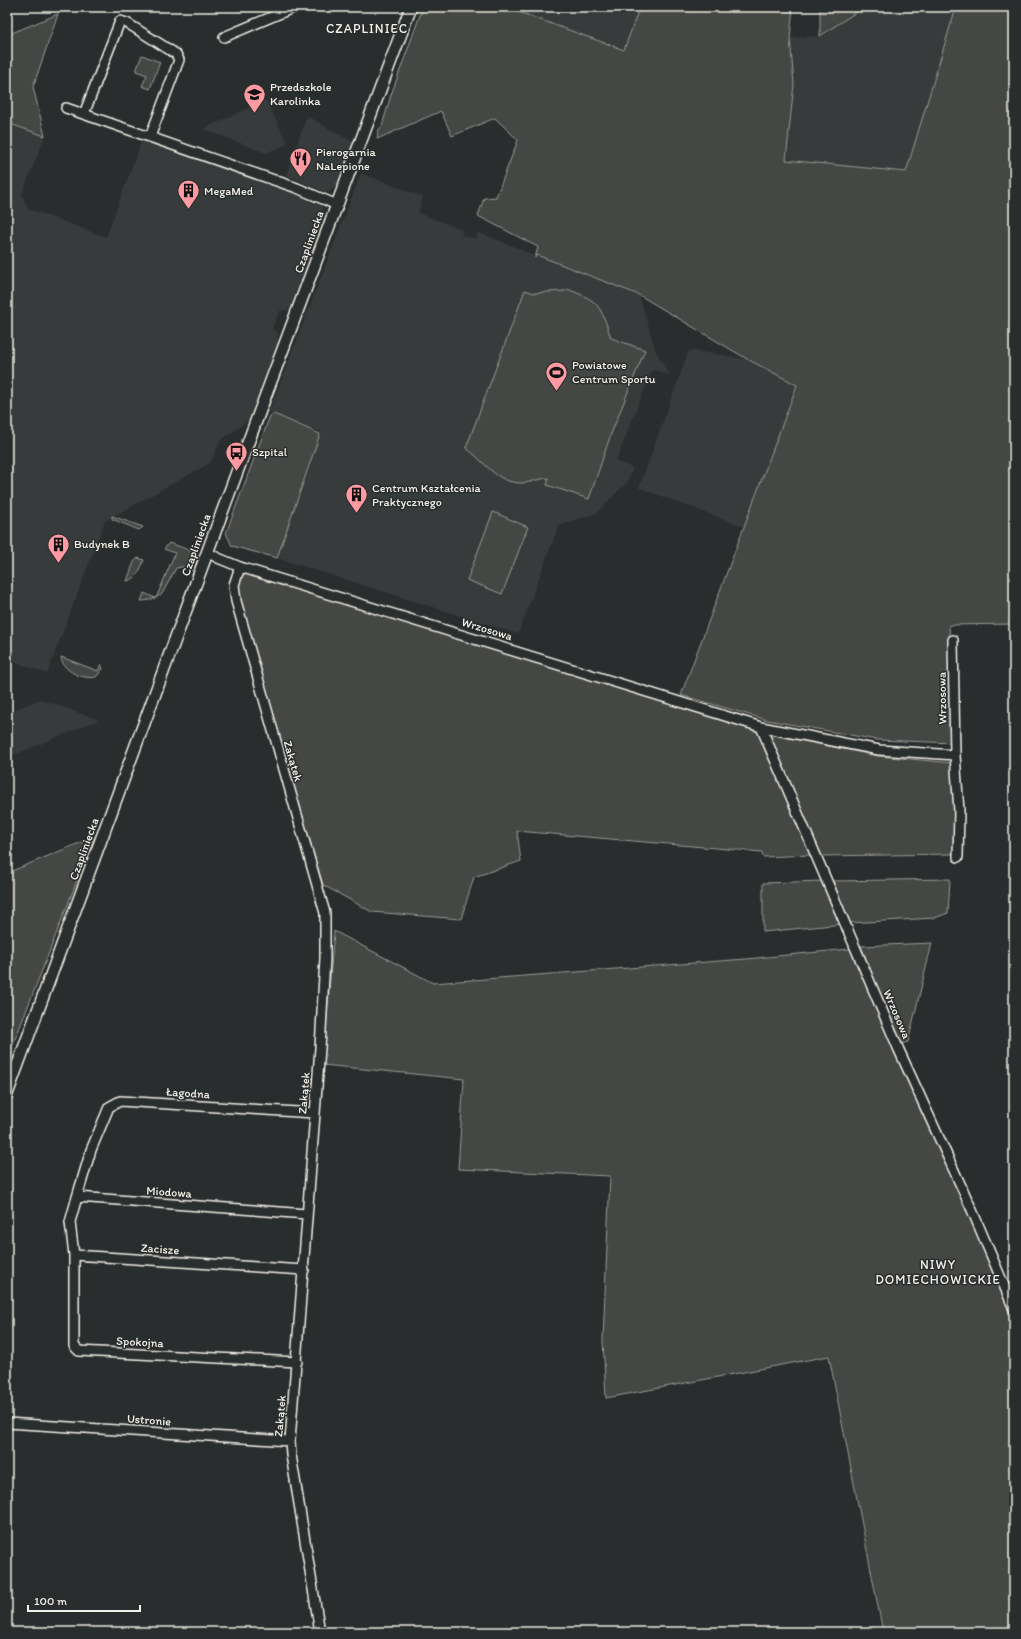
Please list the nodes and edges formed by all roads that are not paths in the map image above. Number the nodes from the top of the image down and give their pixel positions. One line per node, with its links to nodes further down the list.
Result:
1 (295, 7): 3 (street)
2 (411, 7): 7 (main road, Czapliniecka)
3 (224, 37)
4 (66, 108): 5 (street)
5 (84, 114): 6 (street); 6 (street)
6 (150, 138): 7 (street)
7 (337, 205): 8 (main road, Czapliniecka)
8 (207, 552): 9 (street, Wrzosowa); 14 (main road, Czapliniecka)
9 (240, 567): 11 (street, Wrzosowa); 15 (street, Zakątek)
10 (953, 640): 12 (street, Wrzosowa)
11 (762, 728): 12 (street, Wrzosowa); 20 (street, Wrzosowa)
12 (955, 755): 13 (street, Wrzosowa)
13 (958, 857)
14 (7, 1094)
15 (314, 1113): 16 (street, Łagodna); 17 (street, Zakątek)
16 (77, 1197): 17 (street, Miodowa); 18 (street)
17 (307, 1214): 19 (street, Zakątek)
18 (74, 1255): 19 (street, Zacisze); 21 (street, Spokojna)
19 (304, 1270): 21 (street, Zakątek)
20 (1014, 1309)
21 (297, 1362): 23 (street, Zakątek)
22 (7, 1423): 23 (street, Ustronie)
23 (290, 1441): 24 (street, Zakątek)
24 (320, 1632)

